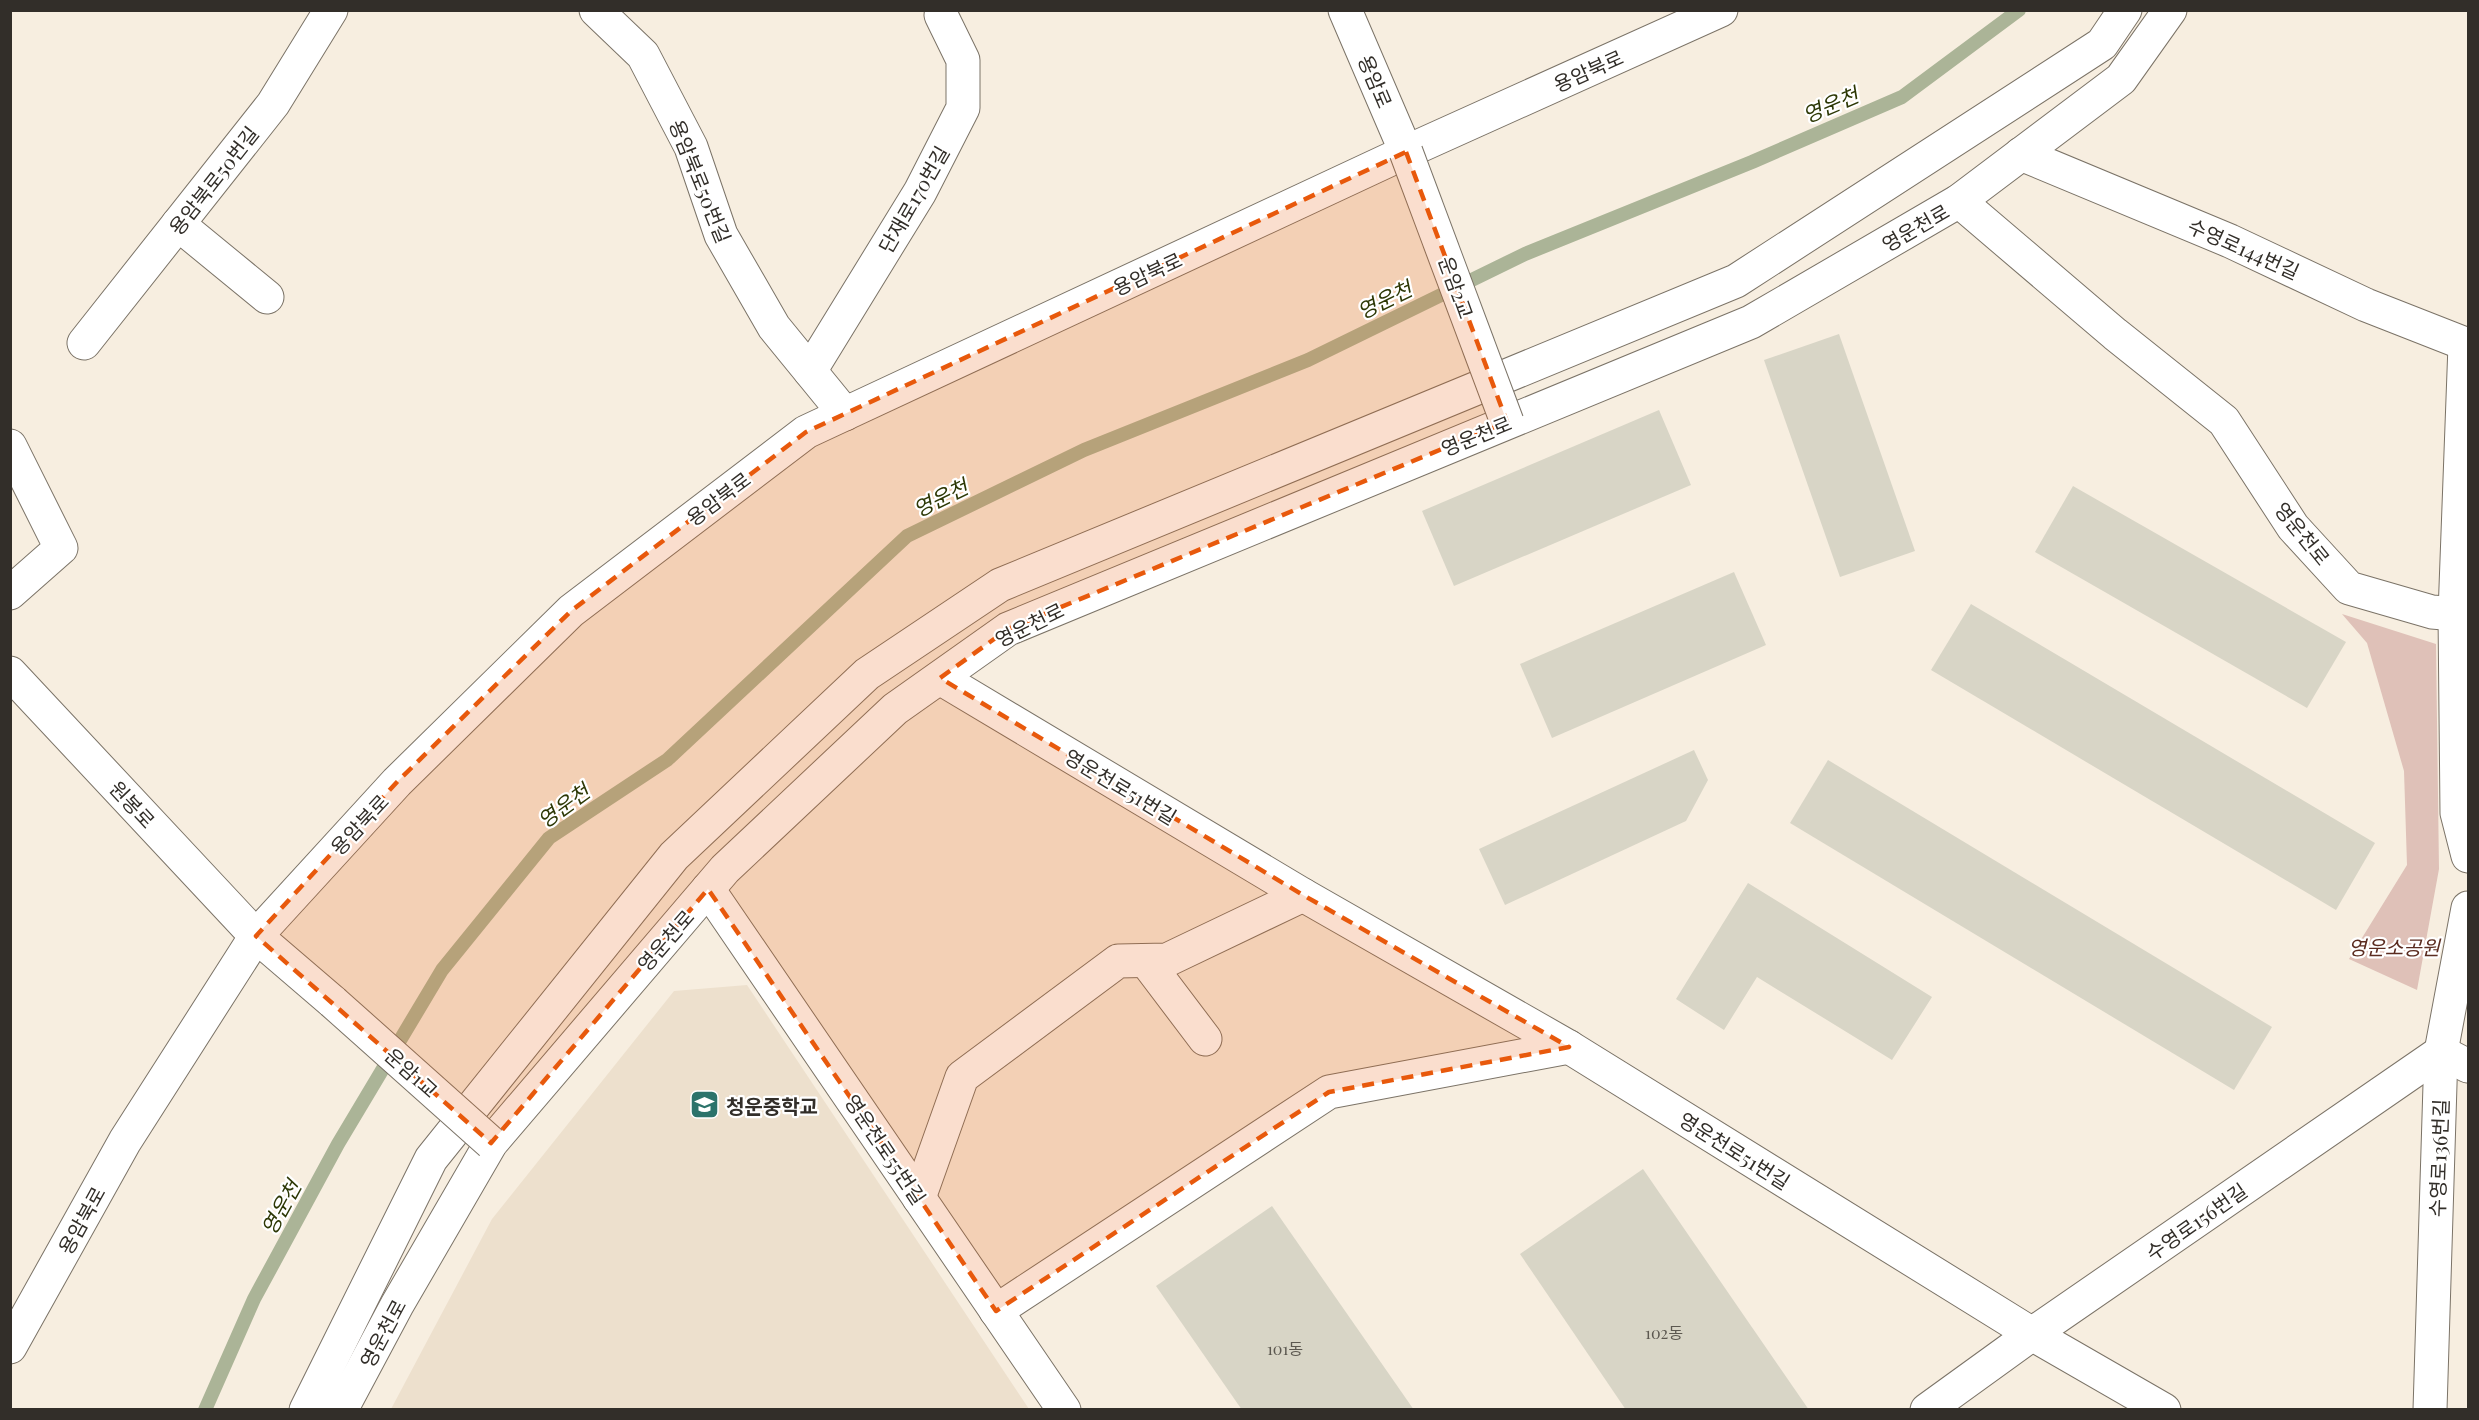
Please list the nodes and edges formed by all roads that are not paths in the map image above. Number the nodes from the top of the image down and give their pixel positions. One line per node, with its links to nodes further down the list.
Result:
1 (331, 10): 11 (street, 용암북로50번길)
2 (596, 10): 15 (street, 용암북로50번길)
3 (1345, 10): 8 (street, 용암로)
4 (1721, 10): 8 (street, 용암북로)
5 (2125, 10): 38 (street)
6 (2170, 10): 9 (street, 영운천로)
7 (942, 12): 15 (street, 단재로170번길)
8 (1406, 152): 16 (street, 용암북로); 17 (street, 운암2교, bridge)
9 (2021, 154): 10 (street, 영운천로); 14 (street, 수영로144번길)
10 (1959, 201): 17 (street, 영운천로); 20 (street, 영운천로)
11 (178, 224): 12 (street); 13 (street, 용암북로50번길)
12 (267, 297)
13 (84, 343)
14 (2467, 345): 20 (street, 수영로144번길)
15 (810, 371): 16 (street, 용암북로50번길)
16 (844, 414): 27 (street, 용암북로)
17 (1507, 422): 22 (street, 영운천로)
18 (10, 446): 19 (street)
19 (10, 592)
20 (2462, 615): 23 (street)
21 (10, 673): 27 (street, 원봉로)
22 (940, 678): 24 (street, 영운천로); 25 (street, 영운천로51번길)
23 (2469, 856)
24 (708, 889): 33 (street, 영운천로); 34 (street, 영운천로55번길)
25 (1303, 895): 28 (street); 31 (street, 영운천로51번길)
26 (2469, 908): 32 (street, 수영로136번길)
27 (256, 936): 29 (street, 원봉로); 37 (street, 용암북로)
28 (1146, 961): 30 (street); 34 (street)
29 (333, 1002): 33 (street, 운암1교, bridge)
30 (1205, 1039)
31 (1569, 1047): 35 (street); 36 (street, 영운천로51번길)
32 (2455, 1059): 36 (street, 수영로156번길); 43 (street, 수영로136번길)
33 (491, 1143): 39 (street, 영운천로)
34 (919, 1197): 35 (street, 영운천로55번길)
35 (996, 1311): 40 (street, 영운천로55번길)
36 (2032, 1334): 41 (street, 수영로156번길); 42 (street, 영운천로51번길)
37 (12, 1341)
38 (306, 1410)
39 (341, 1410)
40 (1064, 1410)
41 (1927, 1410)
42 (2164, 1410)
43 (2430, 1410)

